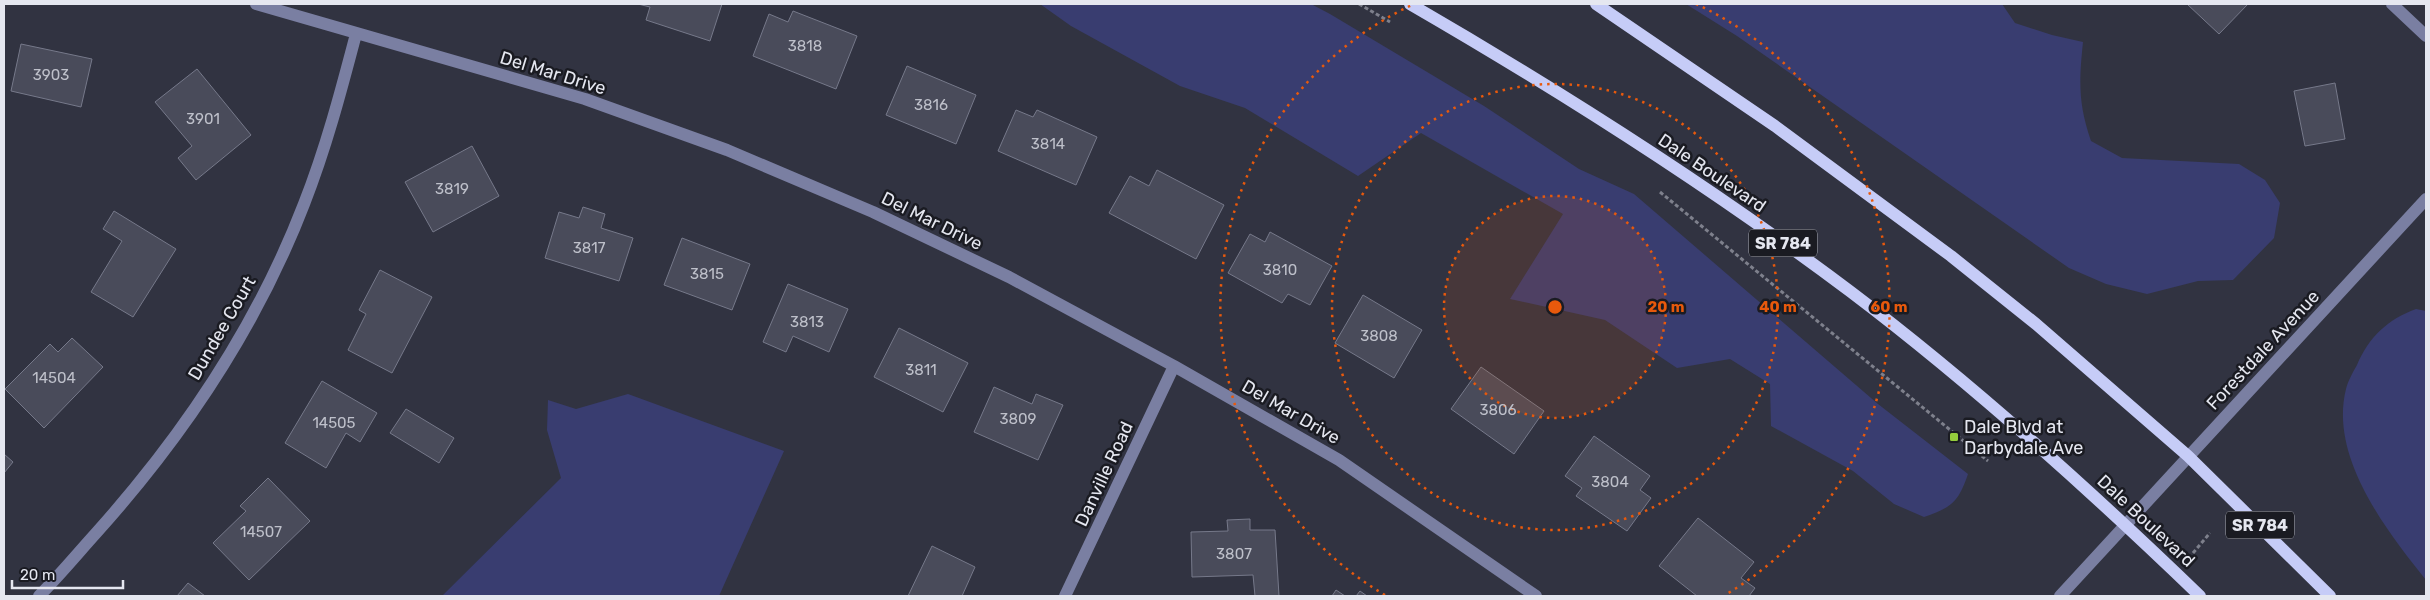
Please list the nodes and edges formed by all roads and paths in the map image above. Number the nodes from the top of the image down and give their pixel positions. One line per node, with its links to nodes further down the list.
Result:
1 (256, 4): 7 (street, Del Mar Drive)
2 (1359, 4): 6 (path)
3 (1410, 4): 14 (main road, Dale Boulevard / SR 784)
4 (1596, 4): 12 (main road, SR 784)
5 (2392, 4): 8 (street)
6 (1398, 26)
7 (356, 34): 11 (street, Del Mar Drive); 17 (street, Dundee Court)
8 (2426, 36)
9 (1652, 185): 13 (path)
10 (2426, 199): 12 (street, Forestdale Avenue)
11 (1174, 366): 18 (street, Danville Road); 19 (street, Del Mar Drive)
12 (2188, 456): 14 (street, Forestdale Avenue); 22 (main road, SR 784)
13 (1988, 461)
14 (2125, 524): 20 (street, Forestdale Avenue); 21 (main road, Dale Boulevard / SR 784)
15 (2210, 533): 16 (path)
16 (2192, 553)
17 (39, 596)
18 (1066, 596)
19 (1536, 596)
20 (2060, 596)
21 (2200, 596)
22 (2330, 596)

